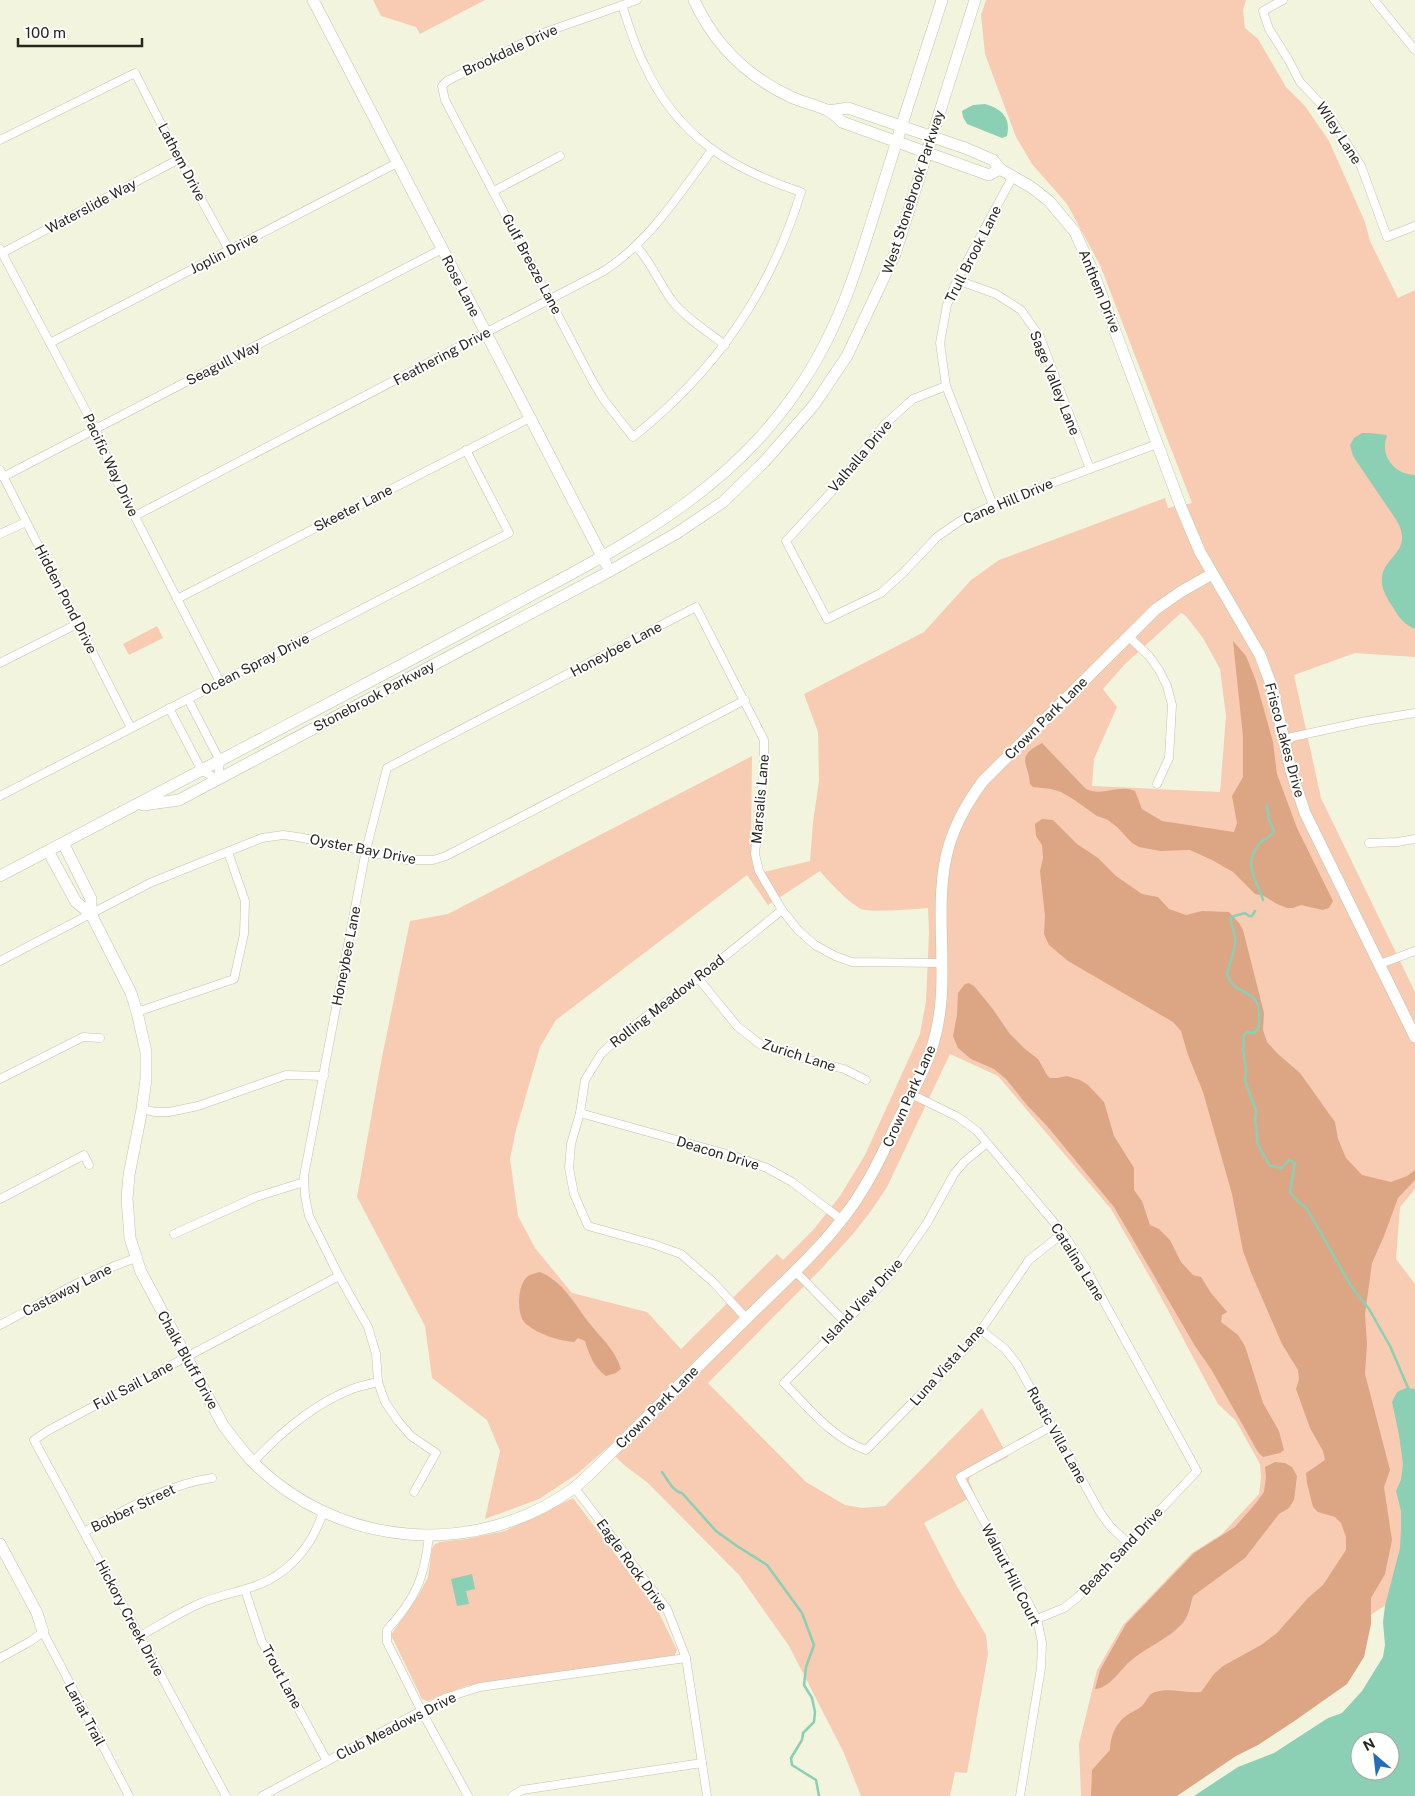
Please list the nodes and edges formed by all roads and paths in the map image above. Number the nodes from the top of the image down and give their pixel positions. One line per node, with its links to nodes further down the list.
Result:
1 (313, 0): 20 (street, Rose Lane)
2 (637, 0): 8 (street, Brookdale Drive)
3 (694, 0): 11 (street, Anthem Drive)
4 (942, 0): 12 (street)
5 (975, 0): 13 (street, West Stonebrook Parkway)
6 (1283, 0): 24 (street, Wiley Lane)
7 (1374, 0): 9 (street)
8 (622, 5): 10 (street, Brookdale Drive); 16 (street)
9 (1415, 50)
10 (442, 86): 23 (street, Gulf Breeze Lane)
11 (829, 111): 12 (street, Anthem Drive); 15 (street, Anthem Drive)
12 (901, 127): 13 (street, Anthem Drive); 15 (street)
13 (932, 138): 17 (street, West Stonebrook Parkway); 21 (street, Anthem Drive)
14 (0, 140): 19 (street, Lathem Drive)
15 (897, 142): 17 (street, Anthem Drive); 45 (street)
16 (712, 150): 25 (street, Feathering Drive); 33 (street)
17 (927, 152): 21 (street, Anthem Drive); 46 (street, West Stonebrook Parkway)
18 (560, 156): 23 (street)
19 (179, 159): 27 (street, Lathem Drive); 28 (street, Waterslide Way)
20 (397, 163): 26 (street, Rose Lane); 27 (street, Joplin Drive)
21 (1000, 169): 22 (street, Anthem Drive)
22 (1013, 176): 29 (street, Trull Brook Lane); 37 (street, Anthem Drive)
23 (494, 191): 30 (street, Gulf Breeze Lane)
24 (1415, 226)
25 (636, 246): 30 (street, Feathering Drive); 33 (street)
26 (442, 249): 31 (street, Rose Lane); 36 (street, Seagull Way)
27 (229, 250): 32 (street, Joplin Drive)
28 (1, 251): 32 (street, Pacific Way Drive)
29 (957, 280): 34 (street, Trull Brook Lane); 39 (street, Sage Valley Lane)
30 (551, 300): 31 (street, Feathering Drive); 33 (street, Gulf Breeze Lane)
31 (486, 333): 35 (street, Rose Lane); 42 (street, Feathering Drive)
32 (50, 343): 36 (street, Pacific Way Drive)
33 (725, 345)
34 (946, 386): 41 (street, Trull Brook Lane); 50 (street, Valhalla Drive)
35 (530, 418): 38 (street, Skeeter Lane); 45 (street, Rose Lane)
36 (95, 428): 40 (street, Seagull Way); 42 (street, Pacific Way Drive)
37 (1157, 444): 39 (street, Cane Hill Drive); 47 (street, Frisco Lakes Drive)
38 (466, 450): 48 (street, Skeeter Lane); 54 (street, Ocean Spray Drive)
39 (1090, 469): 41 (street, Cane Hill Drive)
40 (2, 473): 43 (street, Hidden Pond Drive)
41 (993, 504): 50 (street, Cane Hill Drive)
42 (135, 516): 48 (street, Pacific Way Drive)
43 (26, 522): 44 (street); 51 (street, Hidden Pond Drive)
44 (0, 534)
45 (602, 557): 46 (street, Rose Lane); 61 (street, Stonebrook Parkway)
46 (610, 571): 63 (street, Stonebrook Parkway)
47 (1212, 574): 52 (street, Crown Park Lane); 60 (street, Frisco Lakes Drive)
48 (177, 599): 54 (street, Pacific Way Drive)
49 (696, 607): 56 (street, Marsalis Lane); 70 (street, Honeybee Lane)
50 (827, 619)
51 (78, 623): 53 (street); 59 (street, Hidden Pond Drive)
52 (1128, 636): 64 (street); 78 (street, Crown Park Lane)
53 (0, 664)
54 (220, 682): 55 (street, Ocean Spray Drive)
55 (188, 699): 57 (street, Ocean Spray Drive); 61 (street)
56 (745, 700): 70 (street, Oyster Bay Drive); 74 (street, Marsalis Lane)
57 (169, 708): 59 (street, Ocean Spray Drive); 62 (street)
58 (1415, 713): 60 (street)
59 (131, 728): 65 (street, Ocean Spray Drive)
60 (1283, 739): 79 (street, Frisco Lakes Drive)
61 (220, 761): 62 (street, Stonebrook Parkway); 63 (street)
62 (202, 770): 63 (street); 66 (street, Stonebrook Parkway)
63 (218, 779): 66 (street, Stonebrook Parkway)
64 (1157, 784)
65 (0, 796)
66 (134, 807): 68 (street, Stonebrook Parkway)
67 (1415, 839): 69 (street)
68 (63, 843): 71 (street, Stonebrook Parkway); 75 (street, Chalk Bluff Drive)
69 (1368, 843)
70 (366, 850): 72 (street, Oyster Bay Drive); 84 (street, Honeybee Lane)
71 (48, 851): 73 (street, Stonebrook Parkway); 75 (street, Chalk Bluff Drive)
72 (228, 852): 75 (street, Oyster Bay Drive); 81 (street)
73 (0, 876)
74 (782, 910): 78 (street, Marsalis Lane); 80 (street, Rolling Meadow Road)
75 (91, 914): 77 (street, Oyster Bay Drive); 81 (street, Chalk Bluff Drive)
76 (1415, 951): 79 (street)
77 (0, 961)
78 (943, 963): 87 (street, Crown Park Lane)
79 (1380, 964): 82 (street, Frisco Lakes Drive)
80 (698, 978): 86 (street, Zurich Lane); 89 (street, Rolling Meadow Road)
81 (137, 1012): 88 (street, Chalk Bluff Drive)
82 (1415, 1037)
83 (100, 1038): 85 (street)
84 (324, 1076): 88 (street); 92 (street, Honeybee Lane)
85 (0, 1080)
86 (866, 1080)
87 (911, 1094): 90 (street, Catalina Lane); 94 (street, Crown Park Lane)
88 (142, 1109): 97 (street, Chalk Bluff Drive)
89 (580, 1113): 94 (street, Deacon Drive); 100 (street, Rolling Meadow Road)
90 (987, 1143): 95 (street, Catalina Lane); 101 (street, Island View Drive)
91 (89, 1165): 93 (street)
92 (304, 1182): 96 (street); 99 (street, Honeybee Lane)
93 (0, 1198)
94 (842, 1220): 98 (street, Crown Park Lane)
95 (1063, 1233): 103 (street, Luna Vista Lane); 110 (street, Catalina Lane)
96 (174, 1234)
97 (136, 1258): 102 (street, Castaway Lane); 104 (street, Chalk Bluff Drive)
98 (795, 1271): 100 (street, Crown Park Lane); 101 (street)
99 (339, 1276): 104 (street, Full Sail Lane); 105 (street, Honeybee Lane)
100 (746, 1318): 112 (street, Crown Park Lane)
101 (846, 1322): 108 (street, Island View Drive)
102 (0, 1325)
103 (981, 1330): 106 (street, Rustic Villa Lane); 108 (street, Luna Vista Lane)
104 (186, 1357): 107 (street, Full Sail Lane); 109 (street, Chalk Bluff Drive)
105 (378, 1382): 109 (street); 113 (street, Honeybee Lane)
106 (1052, 1426): 118 (street, Rustic Villa Lane); 120 (street, Walnut Hill Court)
107 (34, 1440): 115 (street, Hickory Creek Drive)
108 (866, 1450)
109 (252, 1462): 114 (street, Chalk Bluff Drive)
110 (1197, 1471): 118 (street, Beach Sand Drive)
111 (212, 1478): 115 (street, Bobber Street)
112 (574, 1487): 116 (street, Chalk Bluff Drive); 124 (street, Eagle Rock Drive)
113 (414, 1492)
114 (323, 1512): 116 (street, Chalk Bluff Drive); 119 (street)
115 (84, 1532): 122 (street, Hickory Creek Drive)
116 (429, 1536): 125 (street)
117 (0, 1544): 121 (street)
118 (1128, 1544): 120 (street, Beach Sand Drive)
119 (245, 1590): 122 (street); 126 (street, Trout Lane)
120 (1037, 1619): 134 (street, Walnut Hill Court)
121 (43, 1632): 123 (street); 128 (street, Lariat Trail)
122 (140, 1636): 129 (street, Hickory Creek Drive)
123 (0, 1658)
124 (686, 1658): 125 (street, Club Meadows Drive); 127 (street, Eagle Rock Drive)
125 (421, 1710): 126 (street, Club Meadows Drive); 131 (street)
126 (327, 1761): 130 (street, Club Meadows Drive)
127 (702, 1763): 132 (street); 133 (street, Eagle Rock Drive)
128 (129, 1796)
129 (226, 1796)
130 (262, 1796)
131 (468, 1796)
132 (512, 1796)
133 (707, 1796)
134 (1020, 1796)

